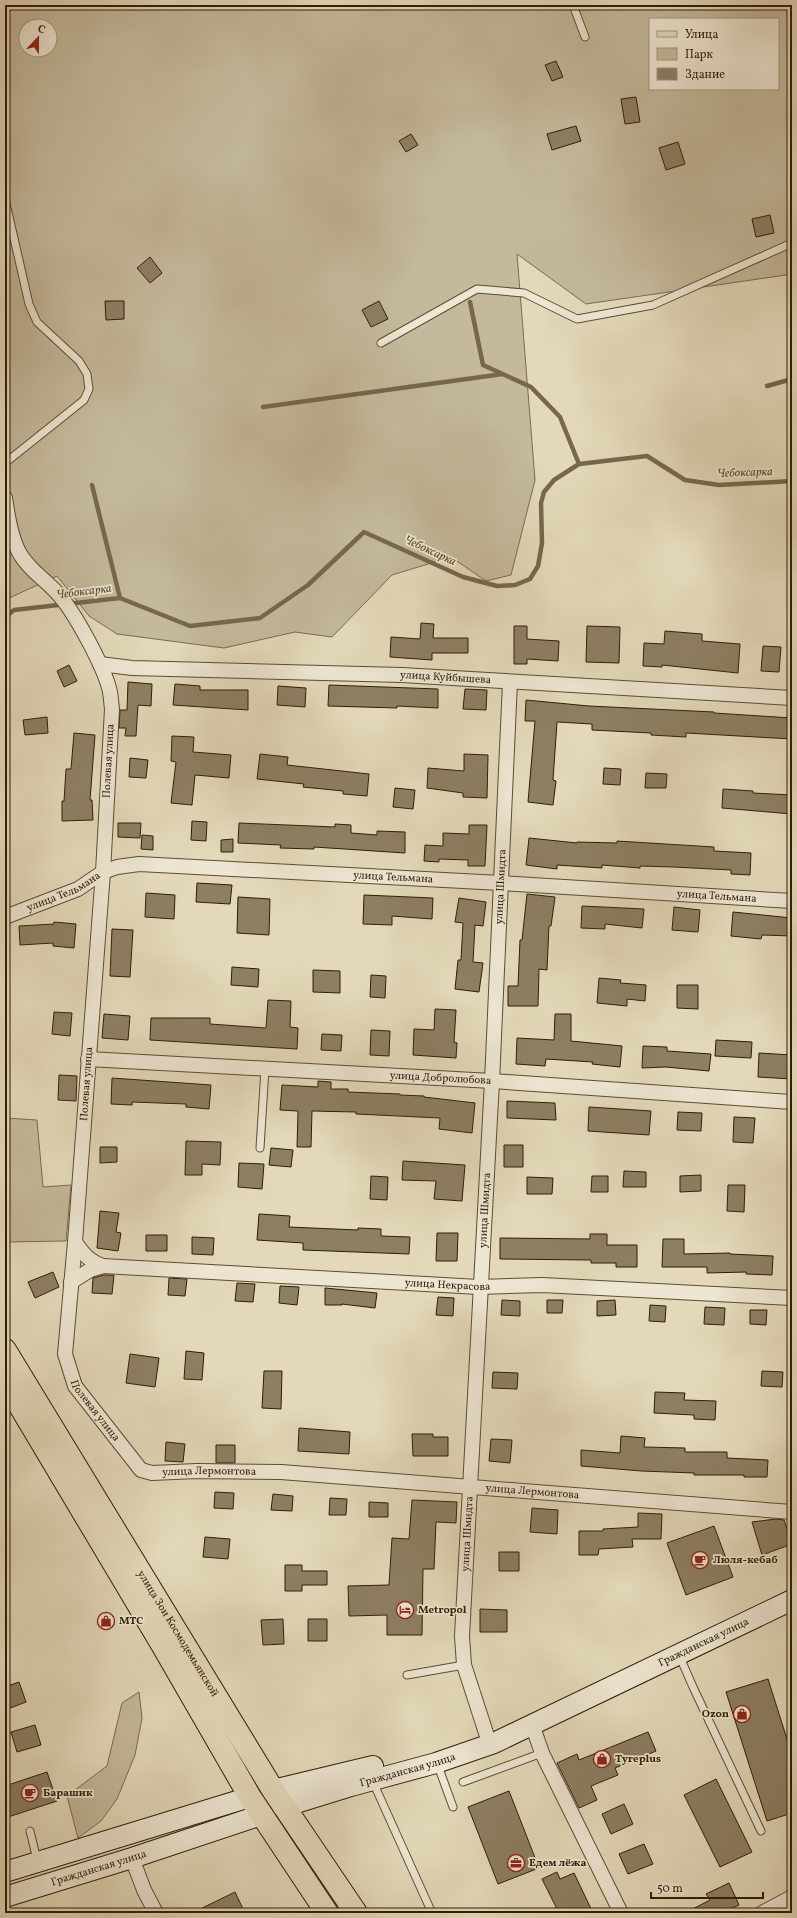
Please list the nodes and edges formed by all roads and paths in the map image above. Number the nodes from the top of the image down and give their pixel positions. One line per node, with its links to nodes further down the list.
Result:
1 (573, 5): 2 (lane)
2 (585, 37)
3 (5, 199): 6 (lane)
4 (792, 244): 5 (lane)
5 (380, 343)
6 (5, 463)
7 (5, 498): 8 (street, Полевая улица)
8 (100, 664): 9 (street, улица Куйбышева); 11 (street, Полевая улица)
9 (510, 682): 10 (street, улица Куйбышева); 12 (street, улица Шмидта)
10 (792, 698)
11 (103, 872): 12 (street, улица Тельмана); 14 (street, улица Тельмана); 15 (street, Полевая улица)
12 (501, 883): 13 (street, улица Тельмана); 17 (street, улица Шмидта)
13 (792, 901)
14 (5, 917)
15 (88, 1059): 16 (street, улица Добролюбова); 20 (street, Полевая улица)
16 (265, 1069): 17 (street, улица Добролюбова); 19 (lane)
17 (492, 1081): 18 (street, улица Добролюбова); 23 (street, улица Шмидта)
18 (792, 1102)
19 (260, 1148)
20 (75, 1242): 21 (street, улица Некрасова); 22 (street, Полевая улица)
21 (103, 1266): 22 (street, улица Некрасова); 23 (street, улица Некрасова)
22 (71, 1282): 27 (street, Полевая улица)
23 (479, 1287): 24 (street, улица Некрасова); 28 (street, улица Шмидта)
24 (792, 1298)
25 (5, 1350): 40 (main road, улица Зои Космодемьянской)
26 (5, 1381): 41 (main road, улица Зои Космодемьянской)
27 (152, 1473): 28 (street, улица Лермонтова)
28 (469, 1488): 29 (street, улица Лермонтова); 32 (street, улица Шмидта)
29 (792, 1512)
30 (792, 1600): 31 (main road, Гражданская улица)
31 (679, 1654): 34 (main road, Гражданская улица); 44 (lane)
32 (464, 1665): 33 (lane); 35 (street, улица Шмидта)
33 (407, 1675)
34 (532, 1724): 35 (main road); 36 (street); 37 (main road, Гражданская улица)
35 (487, 1736): 37 (main road)
36 (542, 1753): 39 (lane); 54 (street)
37 (435, 1757): 38 (main road, Гражданская улица); 40 (main road, Гражданская улица); 42 (lane)
38 (372, 1780): 40 (main road, Гражданская улица); 53 (lane)
39 (463, 1782)
40 (278, 1798): 41 (main road, Гражданская улица); 52 (main road, улица Зои Космодемьянской)
41 (255, 1806): 45 (main road, Гражданская улица); 46 (main road, Гражданская улица); 51 (main road, улица Зои Космодемьянской)
42 (453, 1807)
43 (30, 1831): 46 (lane)
44 (760, 1831)
45 (132, 1858): 48 (main road, Гражданская улица); 50 (street)
46 (38, 1862): 47 (main road, Гражданская улица)
47 (5, 1872)
48 (5, 1897)
49 (792, 1897): 55 (street)
50 (156, 1913)
51 (327, 1913)
52 (356, 1913)
53 (432, 1913)
54 (621, 1913)
55 (762, 1913)

